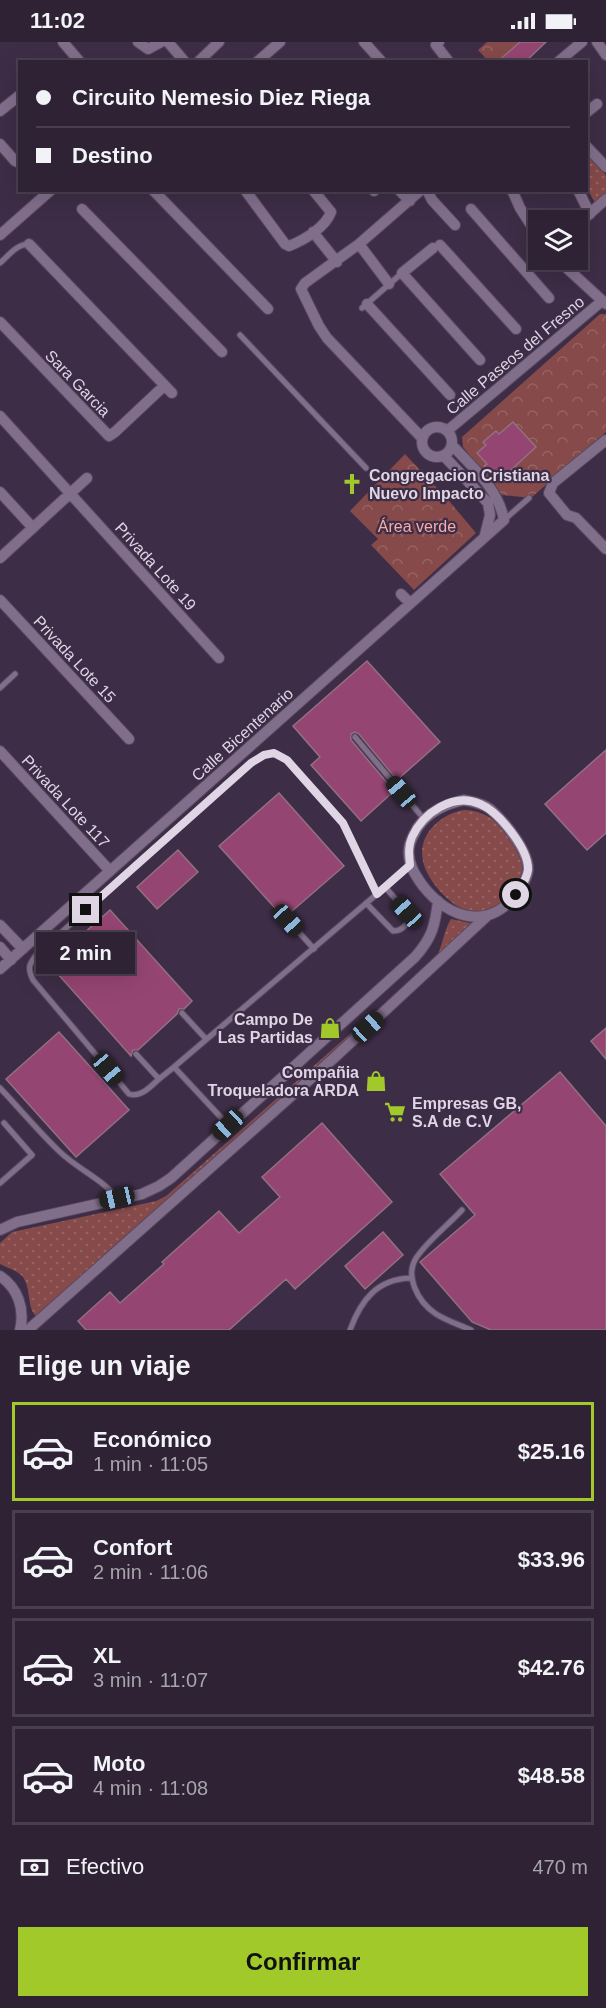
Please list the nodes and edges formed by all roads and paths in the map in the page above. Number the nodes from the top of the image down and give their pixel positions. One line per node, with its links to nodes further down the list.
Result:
1 (63, 42): 12 (street)
2 (138, 42): 3 (street)
3 (161, 42)
4 (168, 42): 13 (street)
5 (219, 42): 14 (street)
6 (280, 42): 15 (street)
7 (364, 42): 16 (street)
8 (582, 42): 18 (street)
9 (597, 42): 11 (street)
10 (437, 43): 17 (street)
11 (606, 55)
12 (78, 60)
13 (183, 60)
14 (200, 60)
15 (260, 60)
16 (380, 60)
17 (448, 60)
18 (560, 60)
19 (18, 97): 21 (street)
20 (597, 104): 22 (street)
21 (0, 111)
22 (588, 111)
23 (0, 144): 25 (street)
24 (588, 148): 26 (street)
25 (18, 162)
26 (606, 167)
27 (49, 192): 44 (street)
28 (155, 192): 55 (street)
29 (246, 192): 43 (street)
30 (315, 192): 43 (street)
31 (401, 192): 37 (street)
32 (419, 192): 37 (street)
33 (428, 192): 42 (street)
34 (513, 192): 41 (street)
35 (579, 192): 40 (street)
36 (606, 199): 40 (street)
37 (410, 201): 46 (street)
38 (82, 209): 59 (street)
39 (471, 209): 52 (street)
40 (590, 214)
41 (528, 220)
42 (455, 225)
43 (313, 232): 47 (street)
44 (0, 235)
45 (29, 244): 48 (lane, Sara Garcia); 56 (street, Sara Garcia)
46 (359, 244): 47 (street); 51 (street)
47 (337, 262): 64 (street)
48 (0, 263)
49 (569, 270): 53 (street)
50 (402, 273): 51 (lane); 57 (street); 60 (street)
51 (389, 284): 54 (lane)
52 (549, 298)
53 (604, 303): 63 (street, Calle Paseos del Fresno)
54 (364, 306): 61 (street)
55 (268, 309)
56 (0, 322)
57 (516, 330)
58 (240, 335): 68 (lane)
59 (222, 352)
60 (480, 360)
61 (450, 395)
62 (0, 416): 71 (street, Privada Lote 19)
63 (447, 431): 64 (street); 66 (street)
64 (422, 438): 67 (street)
65 (606, 440): 76 (street)
66 (452, 445): 67 (street); 73 (street)
67 (444, 456): 75 (street)
68 (366, 468)
69 (87, 478): 71 (street)
70 (0, 492): 74 (street)
71 (70, 495): 74 (street); 81 (street, Privada Lote 19)
72 (530, 498): 73 (lane)
73 (504, 520): 75 (street, Calle Bicentenario)
74 (33, 528): 77 (street)
75 (485, 536): 80 (street, Calle Bicentenario)
76 (606, 549)
77 (0, 558)
78 (401, 594): 80 (street)
79 (0, 600): 85 (street, Privada Lote 15)
80 (410, 603): 89 (street, Calle Bicentenario)
81 (219, 658)
82 (15, 674): 83 (lane)
83 (0, 688)
84 (355, 737): 87 (lane)
85 (129, 739)
86 (0, 751): 89 (street, Privada Lote 117)
87 (424, 819): 88 (street); 94 (street)
88 (410, 865): 90 (lane); 92 (street)
89 (110, 871): 98 (street, Calle Bicentenario)
90 (385, 887): 91 (lane); 93 (lane)
91 (377, 894): 93 (lane); 108 (lane)
92 (438, 901): 94 (street); 104 (street)
93 (366, 903): 99 (lane)
94 (487, 916): 106 (street)
95 (288, 920): 99 (lane)
96 (0, 924): 98 (street)
97 (0, 947): 100 (street)
98 (23, 949): 100 (street, Calle Bicentenario)
99 (314, 949): 103 (lane)
100 (11, 960): 101 (street, Calle Bicentenario)
101 (0, 969)
102 (182, 1013): 103 (lane)
103 (206, 1040): 107 (lane)
104 (321, 1043): 106 (street); 111 (street)
105 (136, 1054): 108 (lane)
106 (334, 1059): 119 (street)
107 (174, 1067): 108 (lane); 111 (lane)
108 (159, 1080)
109 (0, 1088): 113 (lane)
110 (4, 1123): 112 (lane)
111 (228, 1125): 113 (street)
112 (0, 1183)
113 (117, 1198): 115 (street)
114 (462, 1210): 117 (lane)
115 (0, 1230)
116 (0, 1276): 118 (street)
117 (411, 1278): 120 (lane); 121 (lane)
118 (20, 1330)
119 (28, 1330)
120 (350, 1330)
121 (471, 1330)

